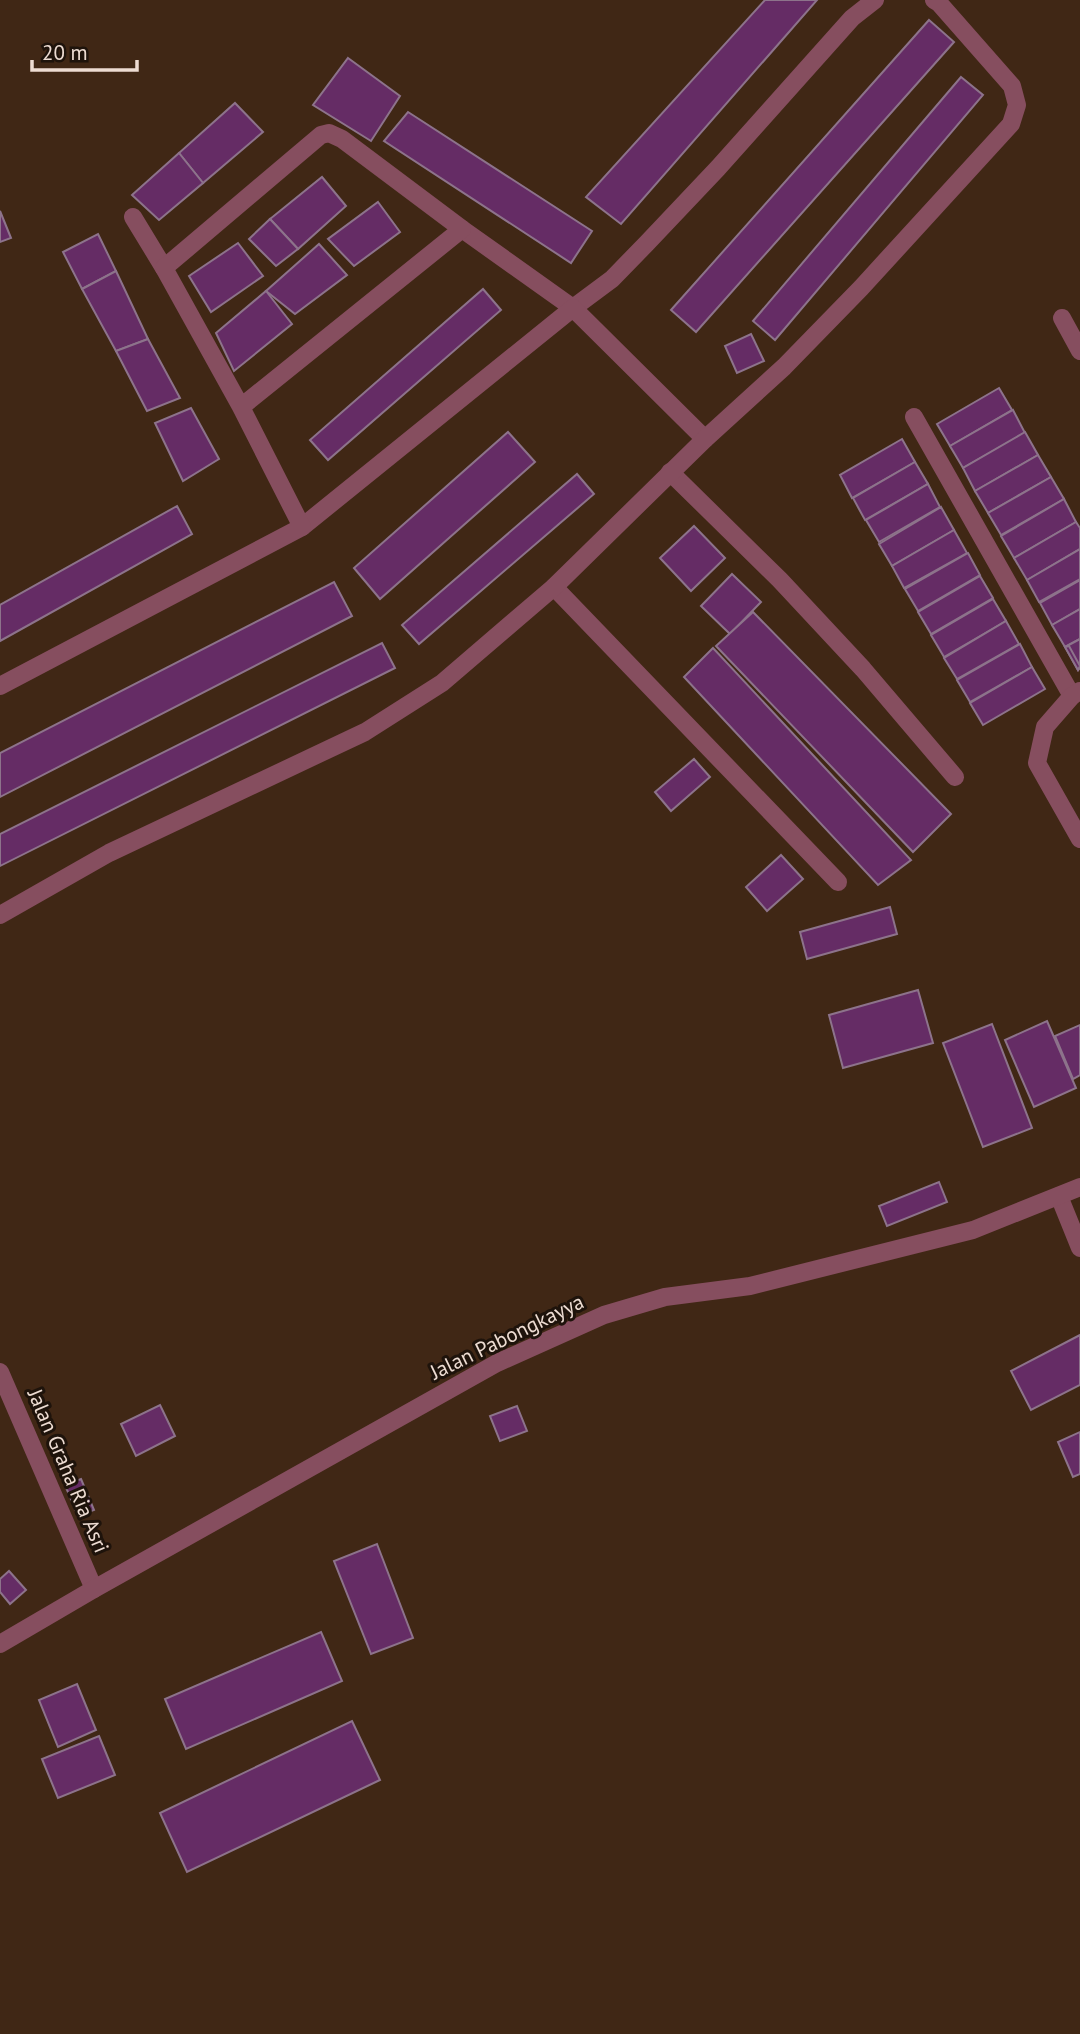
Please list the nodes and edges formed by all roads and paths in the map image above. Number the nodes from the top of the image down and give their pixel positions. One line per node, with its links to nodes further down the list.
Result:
1 (874, 0): 6 (street)
2 (934, 0): 11 (street)
3 (133, 217): 5 (street)
4 (462, 229): 5 (street); 6 (street); 9 (street)
5 (164, 268): 9 (street)
6 (573, 308): 11 (street); 13 (street)
7 (1062, 318): 8 (street)
8 (1080, 351)
9 (241, 407): 13 (street)
10 (914, 417): 16 (street)
11 (705, 439): 12 (street)
12 (670, 472): 14 (street); 17 (street)
13 (302, 527): 15 (street)
14 (554, 587): 19 (street); 20 (street)
15 (0, 686)
16 (1076, 694): 18 (street)
17 (955, 776)
18 (1080, 839)
19 (838, 882)
20 (0, 915)
21 (1080, 1187): 22 (street, Jalan Pabongkayya)
22 (1059, 1196): 23 (street); 25 (street, Jalan Pabongkayya)
23 (1080, 1248)
24 (0, 1372): 25 (street, Jalan Graha Ria Asri)
25 (94, 1589): 26 (street, Jalan Pabongkayya)
26 (0, 1644)

